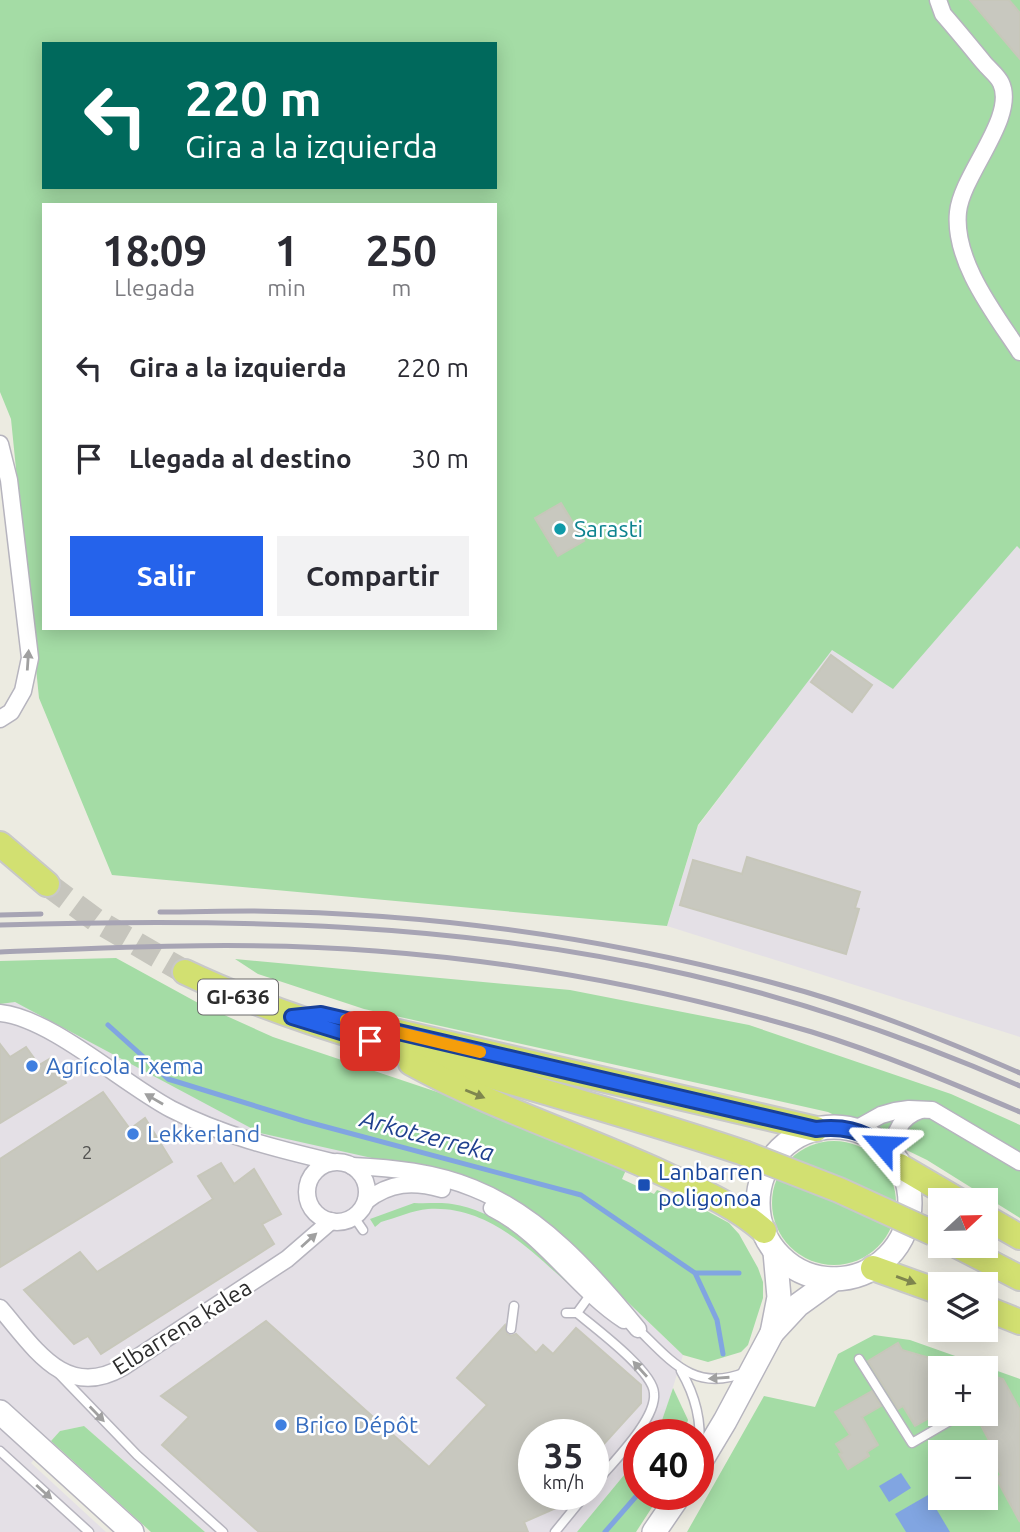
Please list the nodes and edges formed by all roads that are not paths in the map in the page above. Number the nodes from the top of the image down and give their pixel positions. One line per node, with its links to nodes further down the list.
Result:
1 (938, 0): 2 (street)
2 (1020, 352)
3 (0, 444): 4 (street, one-way to 3)
4 (0, 719)
5 (0, 844): 6 (main road)
6 (47, 884)
7 (185, 972): 9 (main road, GI-636)
8 (0, 1013): 15 (street, one-way to 8)
9 (292, 1017): 10 (main road, GI-636); 12 (main road)
10 (370, 1041): 22 (main road, GI-636, bridge); 25 (main road, one-way to 25)
11 (923, 1109): 13 (street); 14 (street); 16 (street)
12 (816, 1129): 13 (street); 25 (street)
13 (854, 1130): 14 (street)
14 (897, 1161): 18 (main road); 27 (street)
15 (332, 1162): 17 (street); 20 (street)
16 (1020, 1162)
17 (352, 1166): 19 (street); 23 (street)
18 (939, 1188)
19 (366, 1201): 20 (street); 31 (street)
20 (331, 1221): 42 (street, Elbarrena kalea, one-way to 20)
21 (998, 1224): 24 (main road)
22 (928, 1231)
23 (550, 1235): 31 (street); 39 (street)
24 (1020, 1237)
25 (770, 1241): 29 (street); 40 (street)
26 (981, 1258): 28 (main road)
27 (873, 1268): 29 (street); 30 (main road, one-way to 30)
28 (1020, 1278)
29 (834, 1279): 40 (street)
30 (928, 1288)
31 (590, 1295): 34 (lane); 39 (street)
32 (513, 1306): 38 (lane)
33 (0, 1308): 42 (street, Elbarrena kalea)
34 (577, 1312): 35 (lane); 50 (lane, one-way to 34)
35 (566, 1313)
36 (998, 1313): 37 (main road)
37 (1020, 1322)
38 (511, 1329)
39 (638, 1329): 44 (lane)
40 (772, 1333): 43 (street)
41 (859, 1359): 47 (lane)
42 (50, 1364): 55 (lane, one-way to 55)
43 (757, 1364): 44 (lane, one-way to 44); 48 (street)
44 (679, 1369): 46 (lane)
45 (0, 1412): 54 (street)
46 (699, 1419)
47 (941, 1426)
48 (714, 1438)
49 (0, 1451): 53 (lane, one-way to 53)
50 (609, 1467)
51 (573, 1510): 56 (lane)
52 (669, 1510): 57 (street)
53 (89, 1532)
54 (132, 1532)
55 (223, 1532)
56 (555, 1532)
57 (654, 1532)

